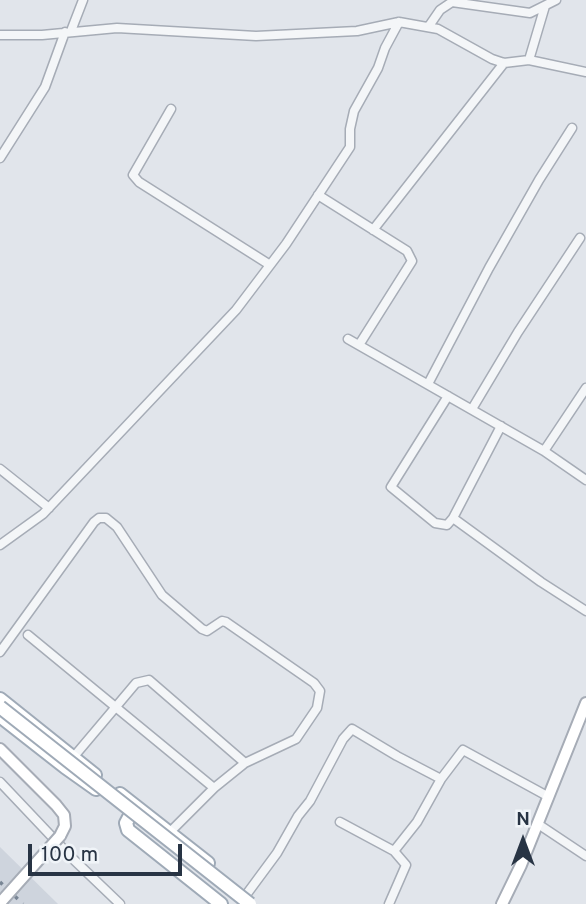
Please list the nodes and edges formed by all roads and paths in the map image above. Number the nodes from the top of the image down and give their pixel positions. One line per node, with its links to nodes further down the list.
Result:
1 (83, 0): 7 (street)
2 (556, 0): 4 (street)
3 (462, 2): 4 (street); 6 (street)
4 (545, 6): 9 (street)
5 (399, 22): 6 (street); 7 (street); 15 (street)
6 (429, 26): 10 (street)
7 (68, 32): 8 (street); 14 (street)
8 (0, 35)
9 (529, 60): 10 (street); 11 (street)
10 (504, 63): 16 (street)
11 (586, 72)
12 (171, 109): 18 (street)
13 (572, 128): 21 (street)
14 (0, 158)
15 (318, 195): 16 (street); 18 (street)
16 (373, 230): 20 (street)
17 (580, 238): 24 (street)
18 (270, 265): 29 (street)
19 (348, 339): 20 (street)
20 (359, 345): 21 (street)
21 (428, 384): 23 (street)
22 (586, 388): 26 (street)
23 (448, 396): 24 (street); 30 (street)
24 (472, 409): 25 (street)
25 (501, 426): 26 (street); 30 (street)
26 (544, 451): 28 (street)
27 (0, 469): 29 (street)
28 (586, 480)
29 (49, 508): 31 (street)
30 (453, 518): 32 (street)
31 (0, 545)
32 (586, 611)
33 (28, 635): 37 (street)
34 (0, 652): 42 (street)
35 (0, 699): 41 (main road)
36 (586, 703): 47 (main road)
37 (117, 706): 41 (street); 42 (street); 46 (street)
38 (0, 707): 54 (main road, bridge)
39 (0, 716): 43 (main road)
40 (0, 749): 55 (main road, bridge)
41 (74, 757): 43 (street); 48 (main road)
42 (245, 763): 46 (street)
43 (65, 767): 48 (main road)
44 (441, 779): 47 (street); 52 (street); 54 (street)
45 (0, 782): 56 (street)
46 (214, 788): 51 (street)
47 (549, 797): 50 (main road)
48 (133, 811): 51 (main road); 54 (main road); 57 (main road)
49 (340, 822): 52 (street)
50 (538, 824): 53 (street); 59 (main road)
51 (170, 832): 54 (main road)
52 (394, 850): 58 (street)
53 (586, 856)
54 (248, 902)
55 (0, 903)
56 (120, 904)
57 (221, 904)
58 (389, 904)
59 (502, 904)

